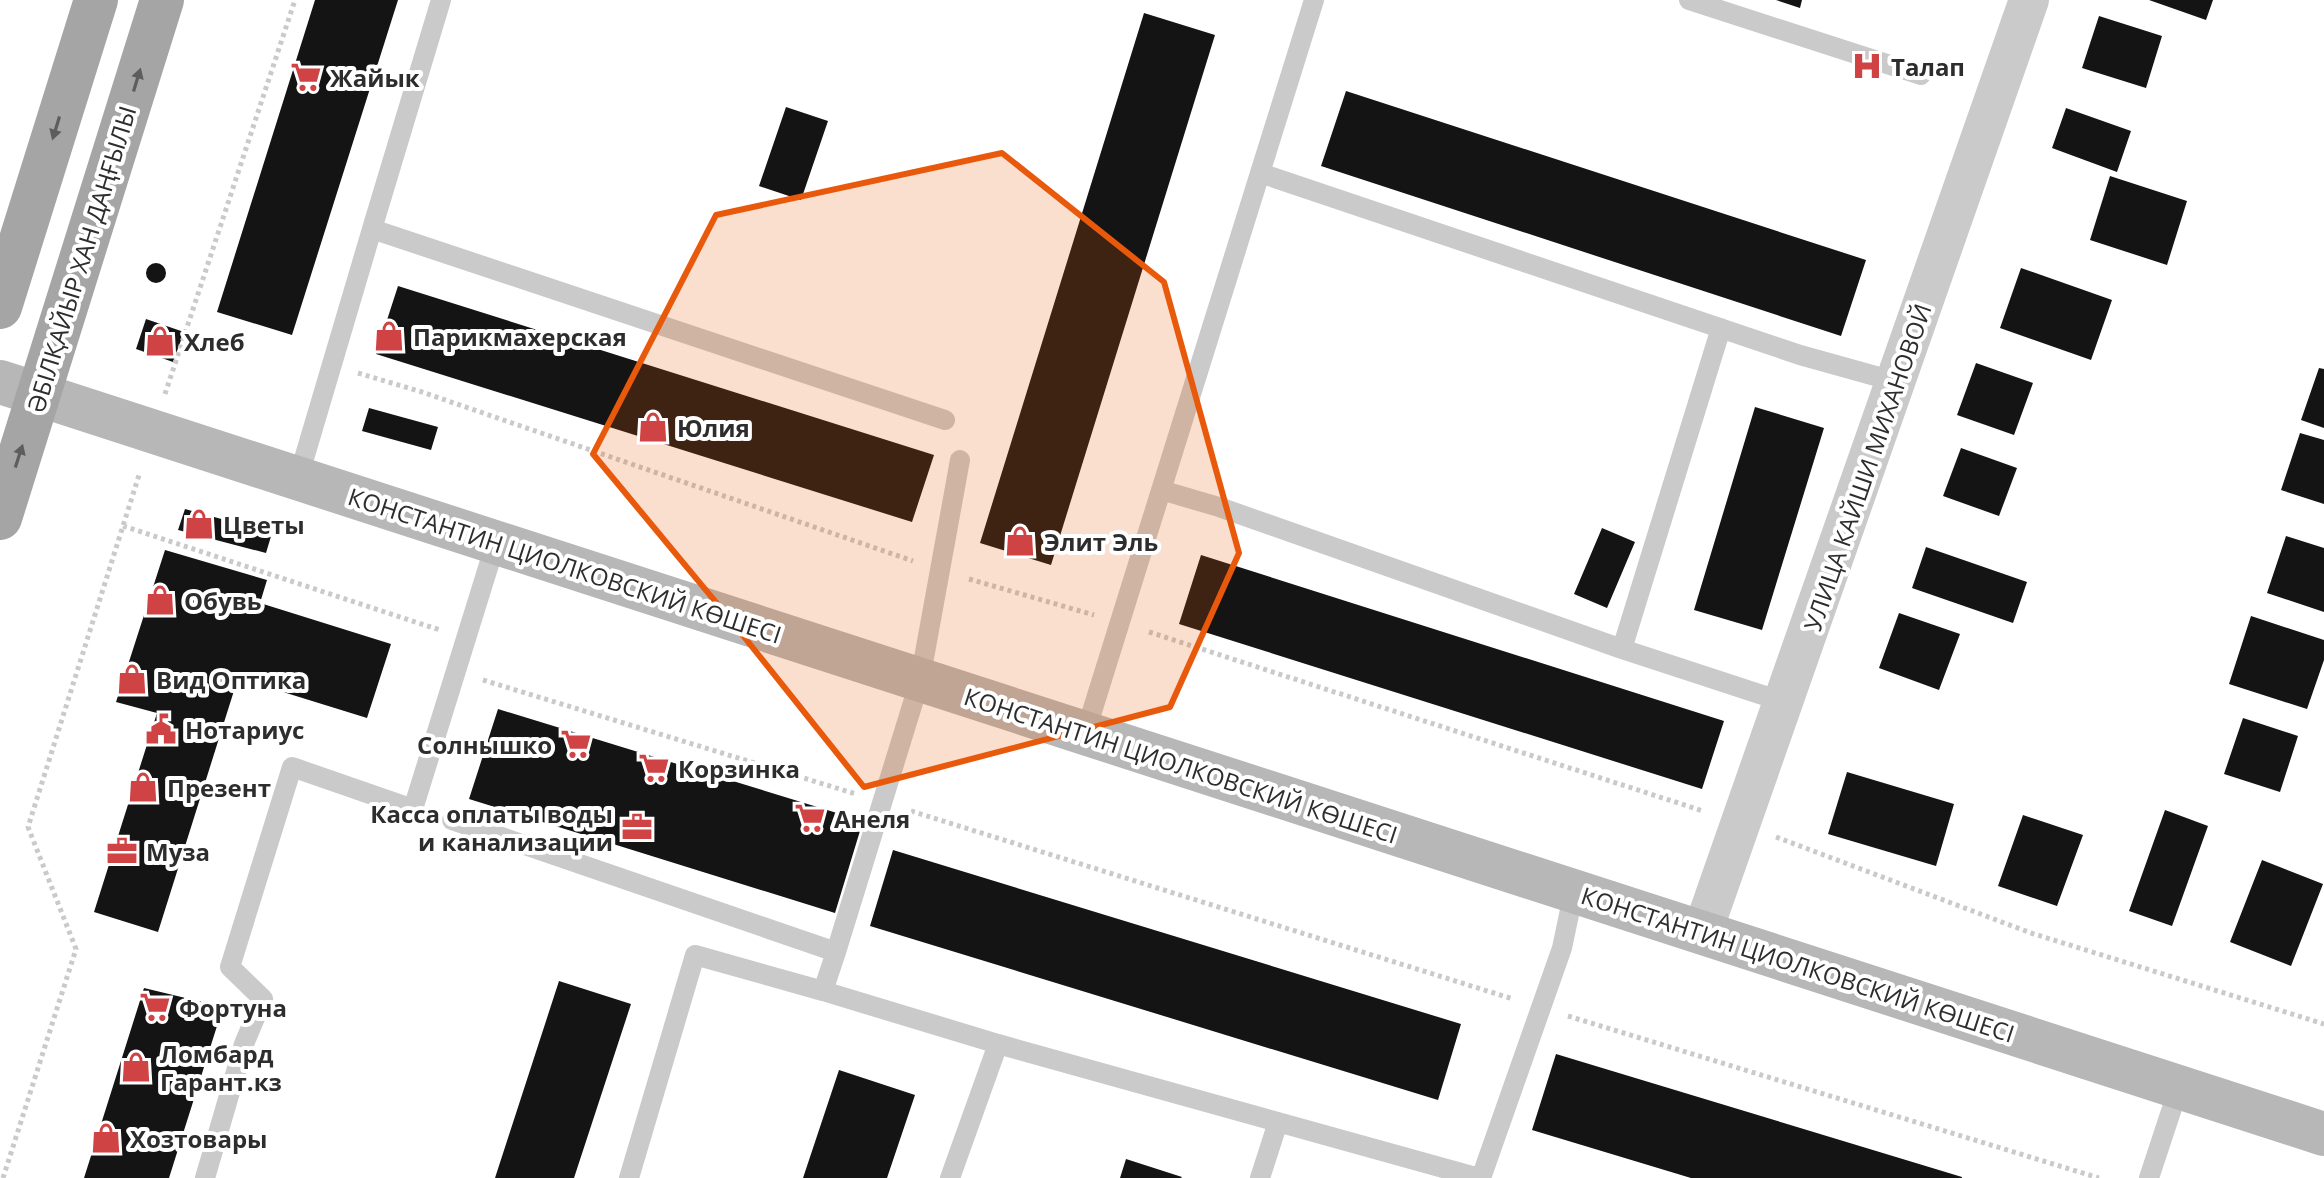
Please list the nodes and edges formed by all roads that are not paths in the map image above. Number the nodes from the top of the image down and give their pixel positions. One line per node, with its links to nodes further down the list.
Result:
1 (96, 0): 10 (main road, one-way to 10)
2 (162, 0): 13 (main road, ӘБІЛҚАЙЫР ХАН ДАҢҒЫЛЫ, one-way to 2)
3 (441, 0): 9 (lane)
4 (1314, 0): 8 (lane)
5 (2029, 0): 12 (street, УЛИЦА КАЙШИ МИХАНОВОЙ)
6 (1698, 1): 7 (lane)
7 (1921, 75)
8 (1260, 173): 11 (lane); 17 (lane)
9 (372, 229): 14 (lane); 16 (lane)
10 (0, 307)
11 (1721, 328): 12 (lane); 20 (lane)
12 (1897, 382): 22 (street, УЛИЦА КАЙШИ МИХАНОВОЙ)
13 (19, 388): 16 (street, КОНСТАНТИН ЦИОЛКОВСКИЙ КӨШЕСІ); 18 (main road, ӘБІЛҚАЙЫР ХАН ДАҢҒЫЛЫ, one-way to 13)
14 (945, 420)
15 (960, 460): 21 (lane)
16 (298, 479): 19 (street, КОНСТАНТИН ЦИОЛКОВСКИЙ КӨШЕСІ)
17 (1161, 490): 20 (lane); 23 (lane)
18 (0, 518)
19 (496, 542): 21 (street, КОНСТАНТИН ЦИОЛКОВСКИЙ КӨШЕСІ); 33 (lane)
20 (1622, 649): 22 (lane)
21 (920, 680): 23 (street, КОНСТАНТИН ЦИОЛКОВСКИЙ КӨШЕСІ); 27 (lane)
22 (1784, 702): 26 (street, УЛИЦА КАЙШИ МИХАНОВОЙ)
23 (1085, 734): 25 (street, КОНСТАНТИН ЦИОЛКОВСКИЙ КӨШЕСІ)
24 (452, 820): 27 (lane)
25 (1574, 891): 26 (street, КОНСТАНТИН ЦИОЛКОВСКИЙ КӨШЕСІ); 37 (lane)
26 (1702, 933): 30 (street, КОНСТАНТИН ЦИОЛКОВСКИЙ КӨШЕСІ)
27 (836, 952): 28 (lane)
28 (823, 991): 29 (lane); 34 (lane)
29 (998, 1044): 31 (lane); 35 (lane)
30 (2179, 1087): 32 (street, КОНСТАНТИН ЦИОЛКОВСКИЙ КӨШЕСІ); 38 (lane)
31 (1278, 1122): 36 (lane); 37 (lane)
32 (2324, 1134)
33 (205, 1178)
34 (629, 1178)
35 (950, 1178)
36 (1260, 1178)
37 (1480, 1178)
38 (2149, 1178)

